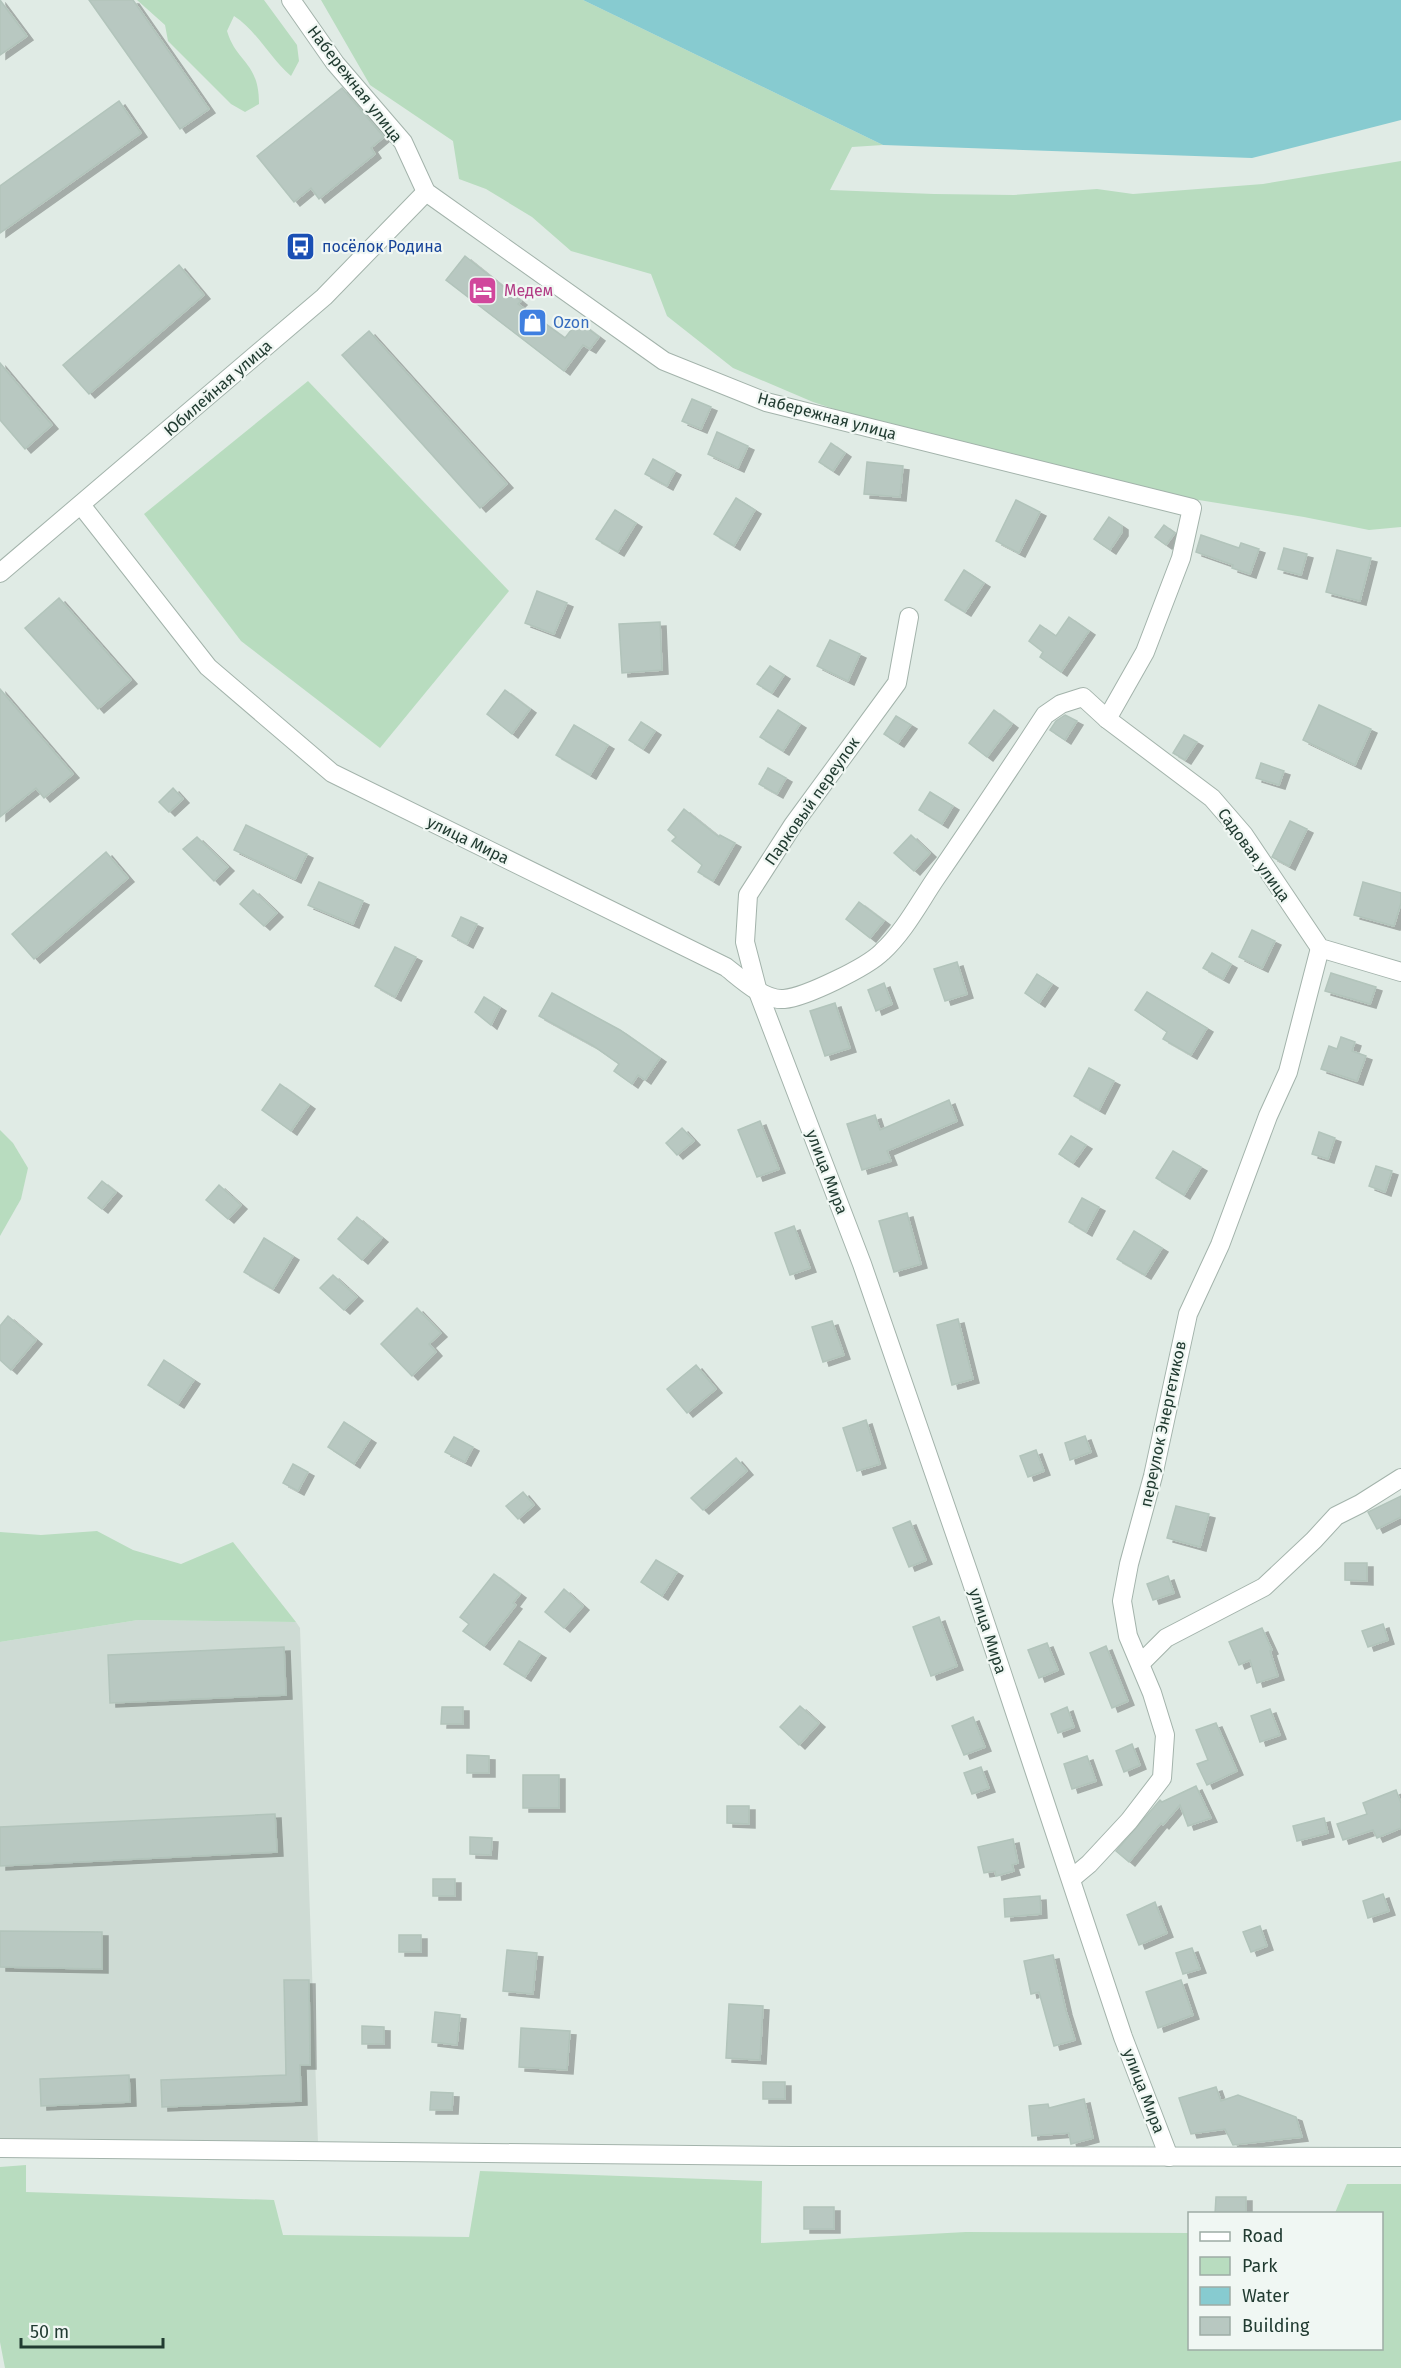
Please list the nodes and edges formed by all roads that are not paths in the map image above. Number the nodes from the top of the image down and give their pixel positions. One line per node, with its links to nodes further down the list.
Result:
1 (291, 0): 2 (street, Набережная улица)
2 (426, 192): 3 (street, Юбилейная улица); 6 (street, Набережная улица)
3 (81, 505): 4 (street, Юбилейная улица); 9 (street, улица Мира)
4 (0, 573)
5 (909, 617): 9 (street, Парковый переулок)
6 (1107, 719): 7 (street, Садовая улица); 9 (street, Садовая улица)
7 (1320, 948): 8 (street); 11 (street, переулок Энергетиков)
8 (1401, 972)
9 (758, 992): 12 (street, улица Мира)
10 (1401, 1478): 11 (street)
11 (1141, 1663): 12 (street, переулок Энергетиков)
12 (1071, 1879): 14 (street, улица Мира)
13 (0, 2148): 14 (street)
14 (1168, 2157): 15 (street)
15 (1401, 2157)

